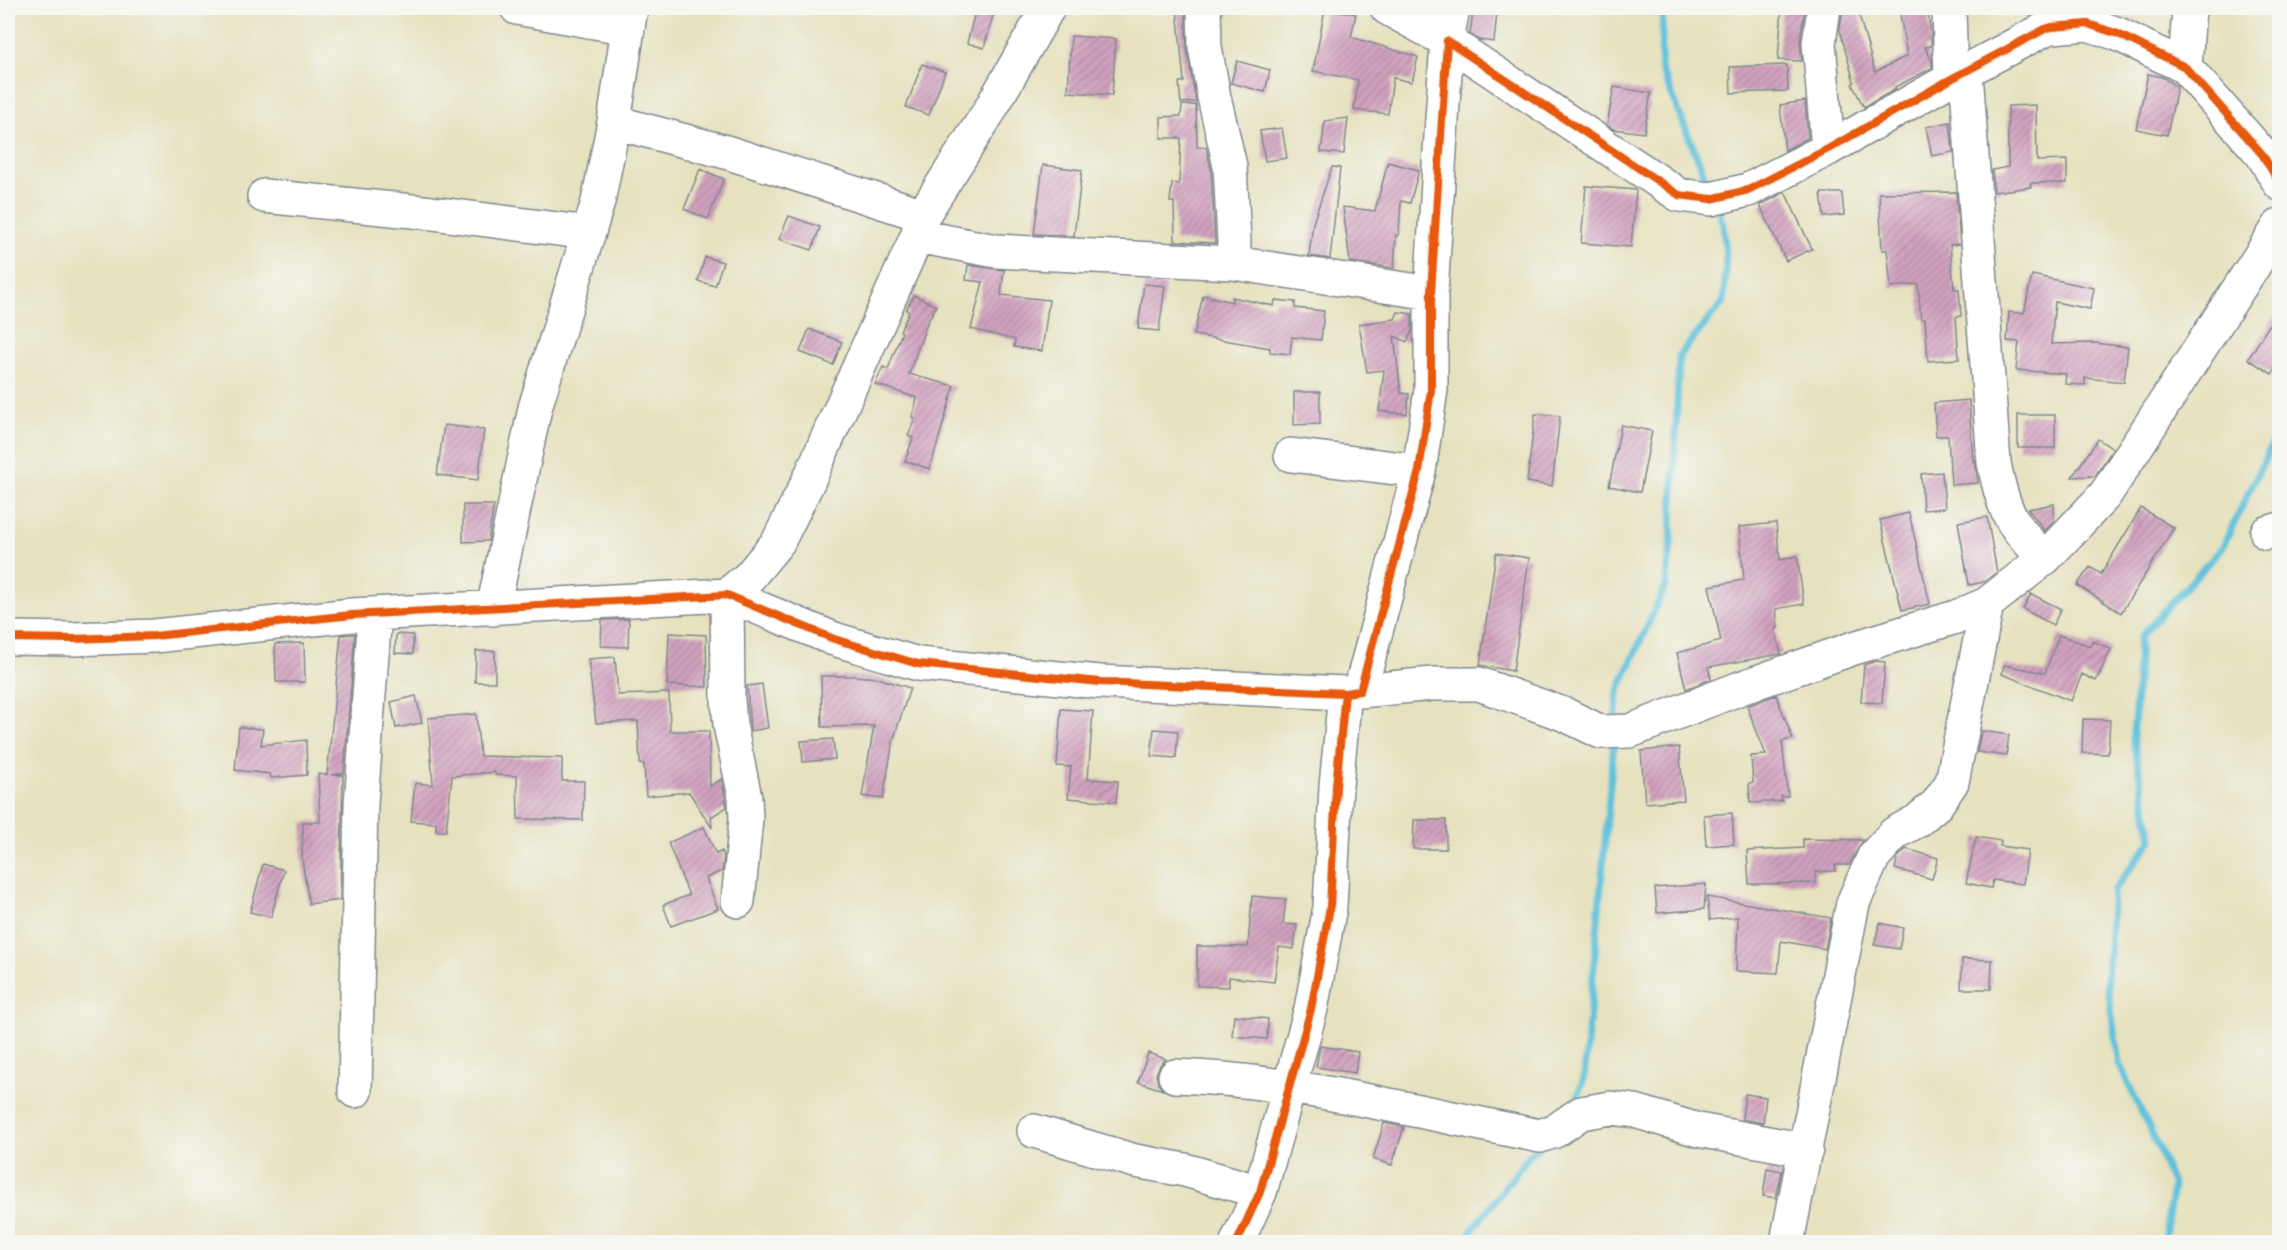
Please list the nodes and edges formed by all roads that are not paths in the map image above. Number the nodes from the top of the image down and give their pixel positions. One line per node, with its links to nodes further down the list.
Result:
1 (517, 8): 10 (street)
2 (1048, 8): 19 (street)
3 (1204, 8): 21 (street)
4 (1387, 8): 11 (street)
5 (1453, 8): 11 (street)
6 (1824, 8): 15 (street)
7 (1949, 8): 13 (street)
8 (2189, 8): 12 (street)
9 (2051, 17): 12 (street); 13 (street)
10 (630, 18): 14 (street)
11 (1447, 41): 15 (street); 22 (street)
12 (2185, 67): 16 (street)
13 (1959, 75): 15 (street); 25 (street)
14 (614, 122): 19 (street); 20 (street)
15 (1828, 149)
16 (2280, 184)
17 (264, 196): 20 (street)
18 (2280, 225): 25 (street)
19 (920, 226): 21 (street); 26 (street)
20 (589, 233): 28 (street)
21 (1233, 263): 22 (street)
22 (1431, 293): 24 (street)
23 (1291, 455): 24 (street)
24 (1419, 471): 31 (street)
25 (2045, 558): 27 (street)
26 (727, 595): 28 (street); 31 (street); 32 (street)
27 (1987, 604): 31 (street); 37 (street)
28 (493, 609): 29 (street)
29 (375, 614): 30 (street); 35 (street)
30 (8, 638)
31 (1352, 692): 34 (street)
32 (738, 901)
33 (1175, 1076): 34 (street)
34 (1288, 1086): 37 (street); 38 (street)
35 (355, 1091)
36 (1034, 1131): 38 (street)
37 (1806, 1150): 40 (street)
38 (1260, 1191): 39 (street)
39 (1237, 1242)
40 (1787, 1242)

